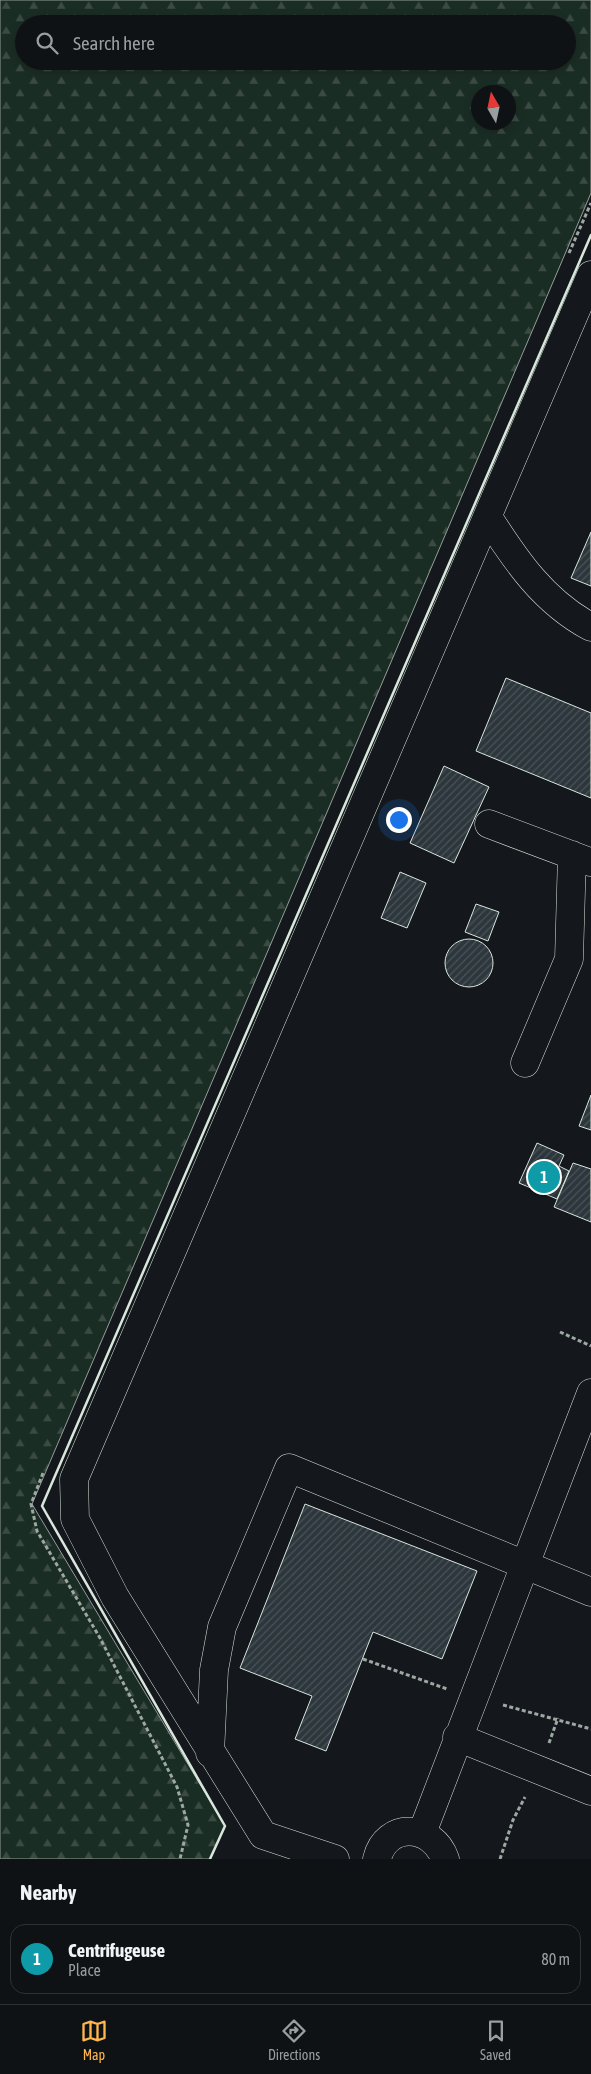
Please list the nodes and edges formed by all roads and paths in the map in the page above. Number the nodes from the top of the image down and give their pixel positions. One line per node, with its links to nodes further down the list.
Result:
1 (591, 275): 2 (street)
2 (488, 517): 3 (street); 15 (street)
3 (591, 627)
4 (489, 824): 5 (street)
5 (582, 859): 6 (street)
6 (525, 1063)
7 (560, 1332): 8 (path)
8 (591, 1346)
9 (591, 1393): 10 (street)
10 (524, 1564): 11 (street); 14 (street); 15 (street)
11 (591, 1592)
12 (558, 1718): 13 (path)
13 (591, 1729)
14 (457, 1737): 16 (street); 17 (street)
15 (210, 1753): 18 (street)
16 (591, 1791)
17 (422, 1833): 19 (street); 20 (street)
18 (334, 1859)
19 (377, 1859)
20 (445, 1859)

